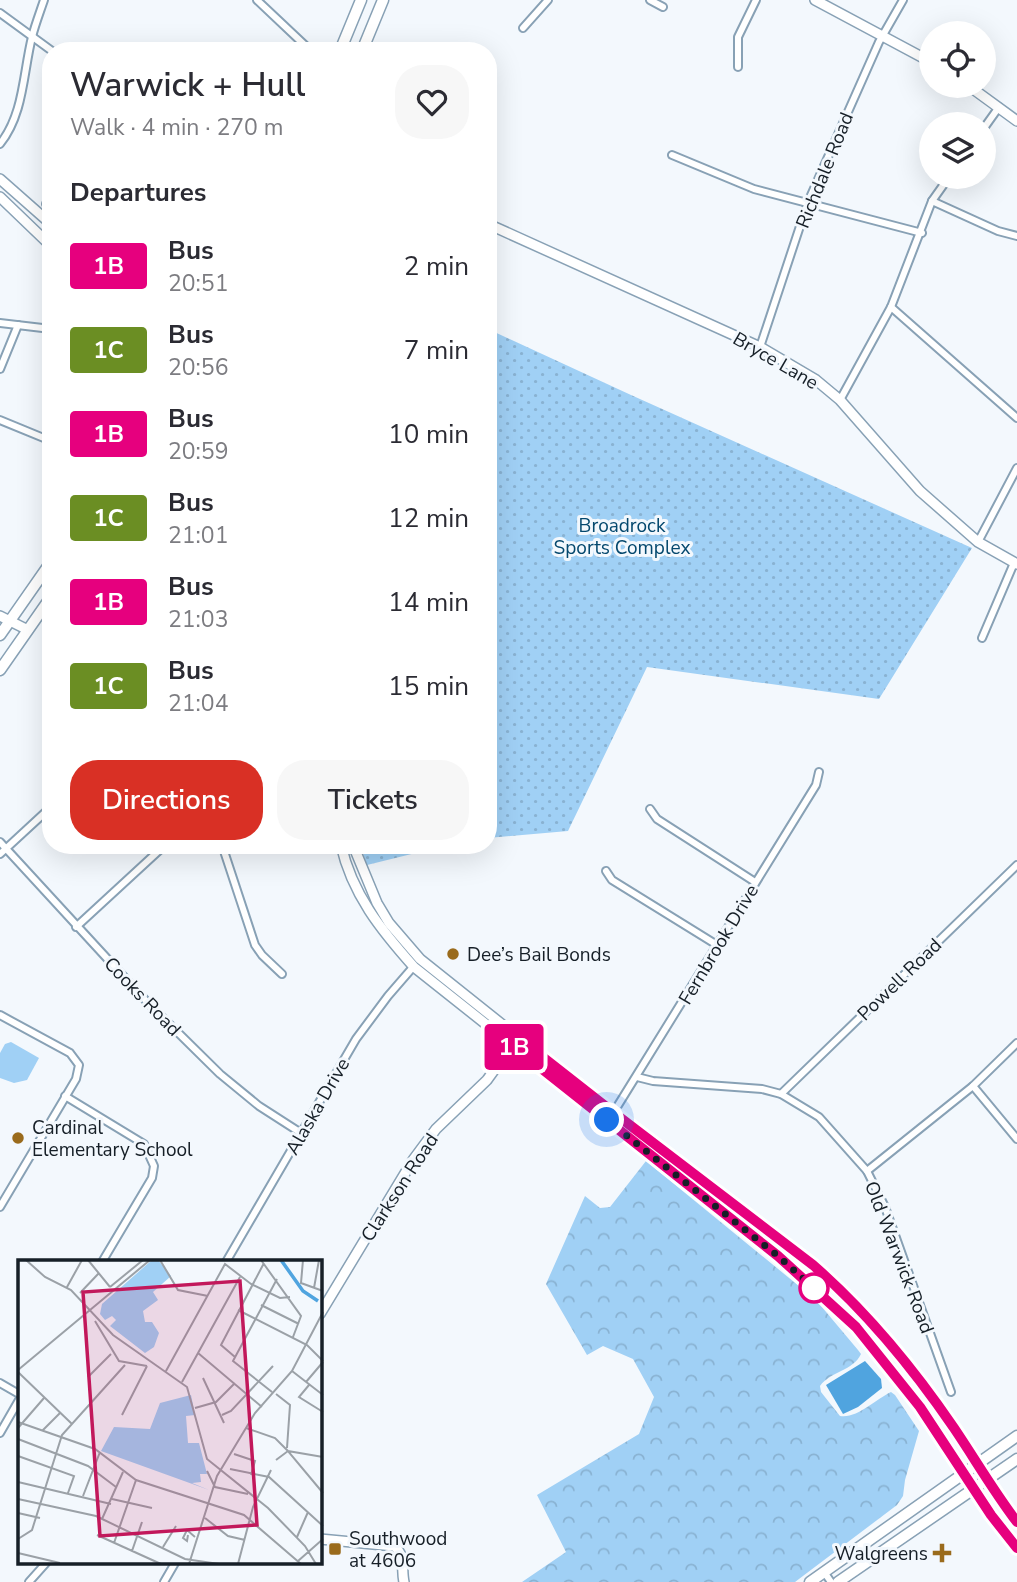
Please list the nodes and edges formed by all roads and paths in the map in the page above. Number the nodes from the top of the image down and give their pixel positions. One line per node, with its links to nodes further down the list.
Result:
1 (44, 0): 13 (street)
2 (257, 0): 15 (street)
3 (361, 0): 16 (main road)
4 (383, 0): 17 (main road)
5 (548, 0): 12 (street)
6 (650, 0): 10 (street)
7 (756, 0): 20 (street)
8 (815, 0): 14 (main road)
9 (903, 0): 14 (street, Richdale Road)
10 (663, 7)
11 (0, 13): 13 (street)
12 (523, 28)
13 (32, 37): 18 (street); 25 (street)
14 (883, 37): 19 (main road); 31 (street, Richdale Road)
15 (301, 42)
16 (344, 42)
17 (366, 42)
18 (42, 44)
19 (919, 56)
20 (738, 67)
21 (986, 98): 22 (main road)
22 (999, 107): 23 (street); 24 (main road)
23 (995, 112)
24 (1017, 121)
25 (0, 144)
26 (672, 155): 31 (street)
27 (0, 179): 32 (main road)
28 (941, 189): 30 (street)
29 (0, 197): 36 (main road)
30 (932, 201): 34 (street); 35 (street)
31 (808, 202): 34 (street); 41 (street, Richdale Road)
32 (42, 216)
33 (497, 228): 41 (main road, Bryce Lane)
34 (922, 233): 37 (street)
35 (1017, 236)
36 (42, 237)
37 (891, 307): 43 (street); 44 (street)
38 (0, 323): 39 (street)
39 (19, 325): 40 (street); 42 (street)
40 (42, 329)
41 (761, 347): 43 (main road, Bryce Lane)
42 (0, 369)
43 (840, 400): 48 (main road, Bryce Lane)
44 (1017, 418)
45 (0, 420): 46 (street)
46 (42, 437)
47 (1017, 468): 48 (street)
48 (978, 542): 49 (main road, Bryce Lane)
49 (1015, 563): 55 (street)
50 (42, 573): 52 (main road)
51 (42, 610): 53 (main road)
52 (5, 618): 53 (main road); 54 (main road)
53 (29, 630): 56 (main road)
54 (0, 635)
55 (982, 638)
56 (0, 670)
57 (819, 772): 68 (street, Fernbrook Drive)
58 (650, 809): 68 (street)
59 (42, 815): 61 (street)
60 (0, 842): 61 (street, Cooks Road)
61 (3, 851): 69 (street, Cooks Road)
62 (155, 854): 69 (street)
63 (225, 854): 73 (street)
64 (344, 854): 72 (main road)
65 (357, 854): 71 (main road)
66 (1017, 865): 79 (street, Powell Road)
67 (606, 871): 70 (street)
68 (755, 882): 70 (street, Fernbrook Drive)
69 (76, 927): 82 (street, Cooks Road)
70 (717, 945): 77 (street, Fernbrook Drive)
71 (420, 958): 72 (street, Alaska Drive); 75 (main road)
72 (414, 967): 75 (main road); 82 (street, Alaska Drive)
73 (282, 974)
74 (0, 1015): 80 (street)
75 (515, 1041): 81 (main road); 88 (main road, Clarkson Road)
76 (1017, 1043): 78 (street)
77 (637, 1077): 79 (street, Old Warwick Road); 81 (street, Fernbrook Drive)
78 (974, 1086): 83 (street); 84 (street)
79 (781, 1094): 84 (street, Old Warwick Road)
80 (65, 1096): 85 (street); 86 (street)
81 (610, 1117): 96 (main road); 97 (main road)
82 (301, 1133): 87 (street, Alaska Drive)
83 (1017, 1139)
84 (867, 1171): 90 (street, Old Warwick Road)
85 (0, 1207)
86 (103, 1260)
87 (227, 1260)
88 (322, 1311)
89 (0, 1382): 91 (street)
90 (951, 1392)
91 (18, 1393)
92 (18, 1402): 93 (street)
93 (0, 1433)
94 (1017, 1436): 96 (main road)
95 (1017, 1459): 98 (main road)
96 (978, 1464): 97 (main road); 98 (main road)
97 (964, 1473): 99 (main road); 105 (main road)
98 (987, 1479): 99 (main road); 100 (main road)
99 (974, 1488): 102 (main road); 111 (main road)
100 (1017, 1522)
101 (322, 1539): 108 (main road)
102 (1017, 1548)
103 (45, 1564): 106 (street)
104 (174, 1564): 107 (street)
105 (824, 1572): 109 (main road); 110 (street)
106 (29, 1582)
107 (164, 1582)
108 (404, 1582)
109 (810, 1582)
110 (831, 1582)
111 (838, 1582)

